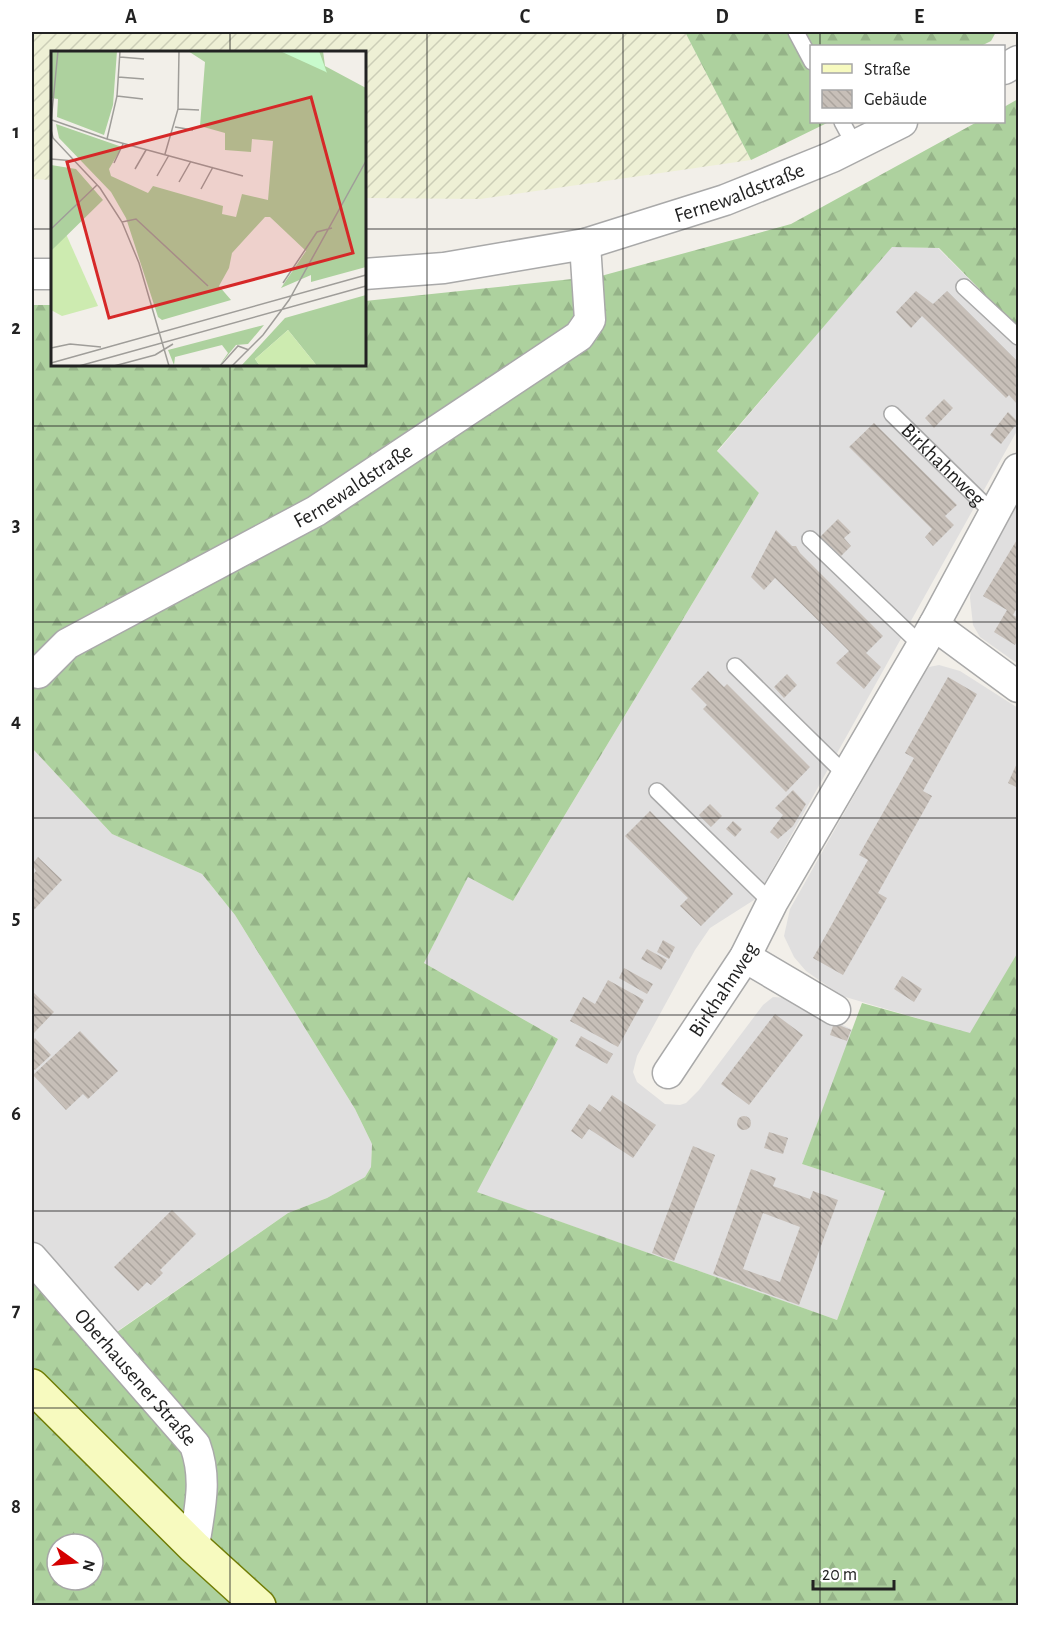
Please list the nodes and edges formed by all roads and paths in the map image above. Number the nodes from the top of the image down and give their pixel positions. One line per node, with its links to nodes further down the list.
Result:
1 (796, 32): 2 (lane)
2 (810, 58)
3 (898, 123): 4 (street, Fernewaldstraße)
4 (848, 134): 5 (street, Fernewaldstraße)
5 (585, 244): 8 (street, Fernewaldstraße); 17 (street, Fernewaldstraße)
6 (32, 274): 7 (street)
7 (51, 274)
8 (366, 274)
9 (964, 287): 10 (lane)
10 (1018, 337)
11 (892, 414): 13 (lane, Birkhahnweg)
12 (1018, 469): 13 (street, Birkhahnweg)
13 (994, 514): 15 (street, Birkhahnweg)
14 (810, 539): 15 (lane)
15 (928, 635): 18 (street); 19 (street, Birkhahnweg)
16 (735, 666): 19 (lane)
17 (38, 673)
18 (1018, 687)
19 (846, 775): 21 (street, Birkhahnweg)
20 (657, 791): 21 (lane)
21 (772, 903): 22 (street, Birkhahnweg)
22 (745, 957): 23 (street); 24 (street, Birkhahnweg)
23 (835, 1010)
24 (668, 1073)
25 (32, 1258): 27 (street, Oberhausener Straße)
26 (32, 1386): 27 (main road)
27 (194, 1547): 28 (main road)
28 (259, 1605)

